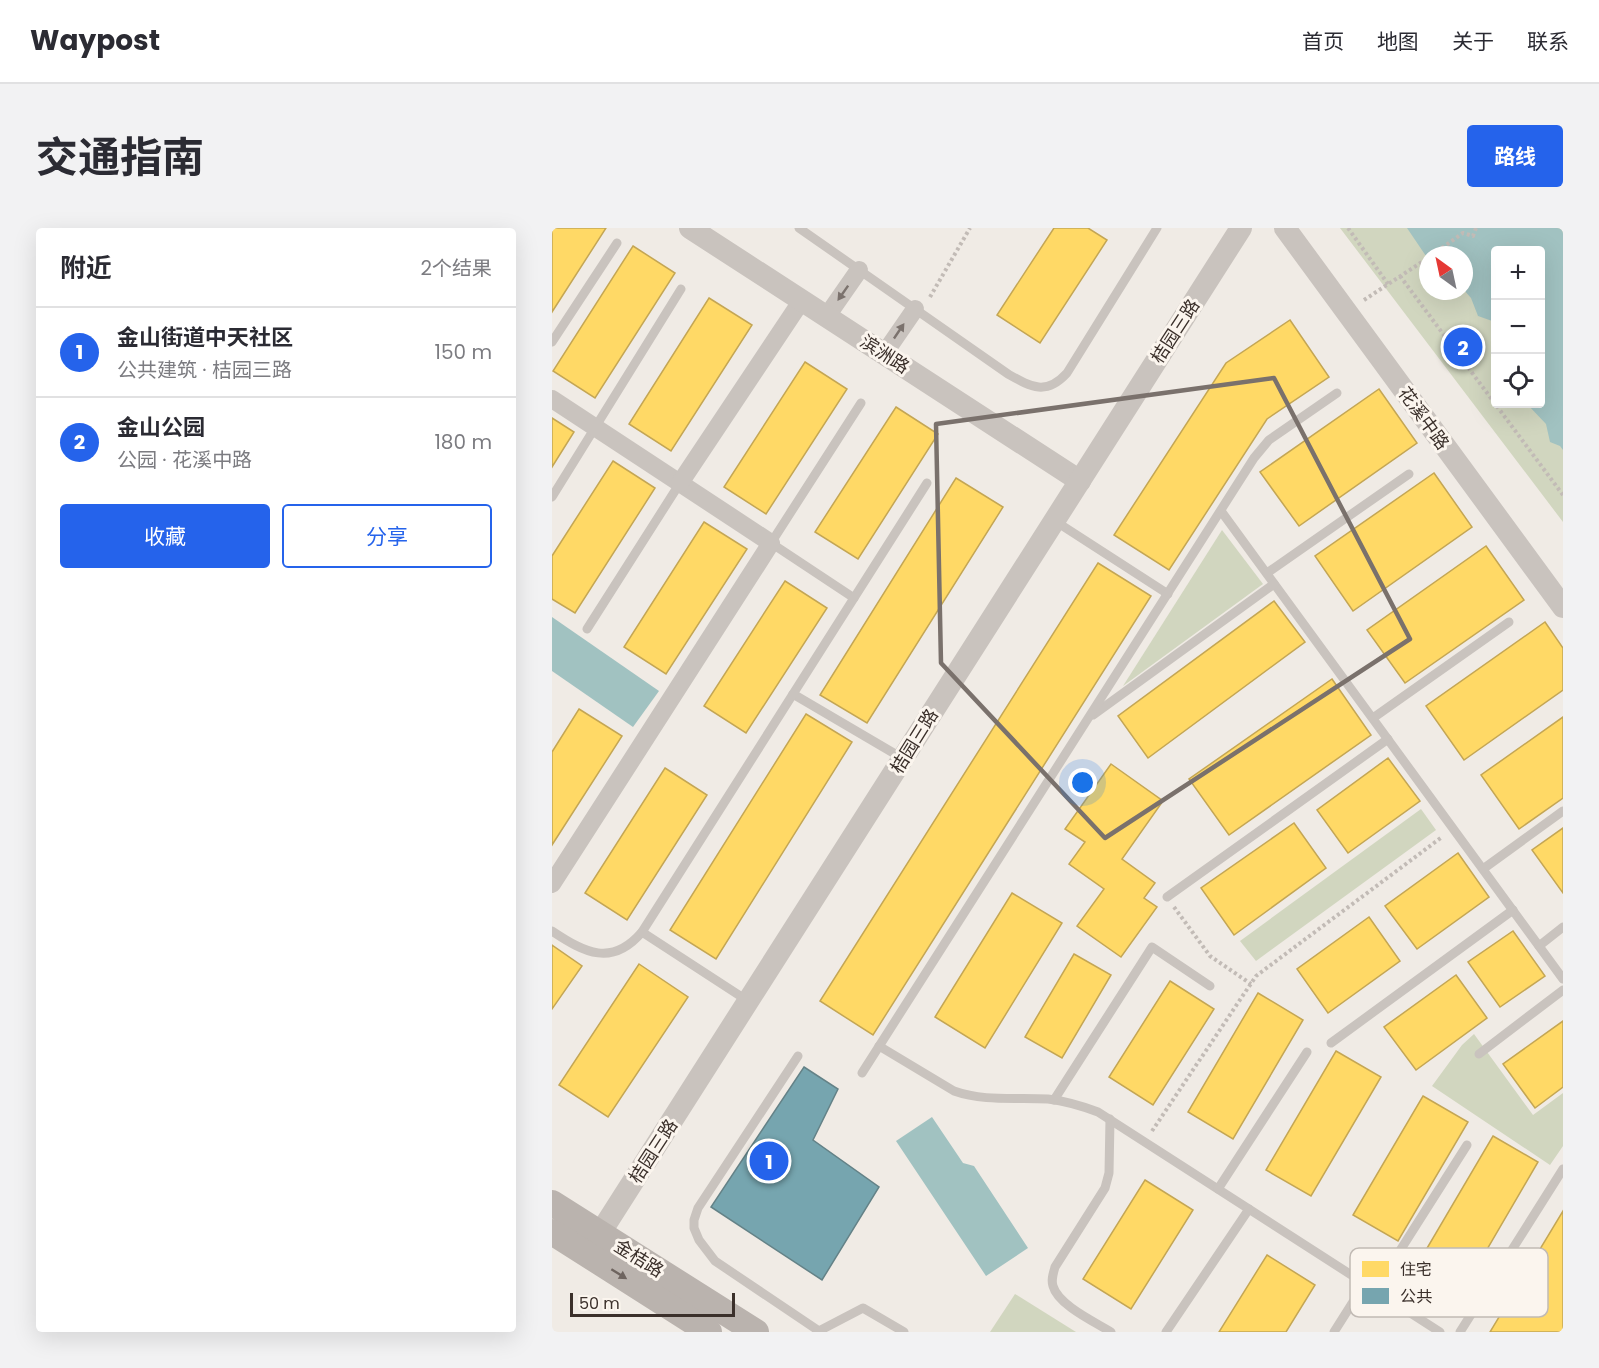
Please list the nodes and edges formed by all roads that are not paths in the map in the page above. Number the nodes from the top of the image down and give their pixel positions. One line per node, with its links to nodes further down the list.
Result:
1 (690, 228): 9 (street, 滨洲路)
2 (800, 228): 7 (lane)
3 (1157, 228): 10 (lane)
4 (1241, 228): 19 (street, 桔园三路)
5 (1285, 228): 30 (street, 花溪中路)
6 (617, 243): 12 (lane)
7 (859, 270): 10 (lane); 11 (street, one-way to 11)
8 (681, 289): 17 (lane)
9 (802, 300): 11 (street, 滨洲路); 20 (street)
10 (918, 311): 13 (street, one-way to 10)
11 (827, 316): 13 (street, 滨洲路)
12 (552, 342)
13 (884, 354): 19 (street, 滨洲路)
14 (1337, 393): 23 (lane)
15 (552, 399): 17 (street)
16 (861, 403): 25 (lane)
17 (595, 427): 20 (street); 22 (lane)
18 (1409, 474): 26 (lane)
19 (1080, 481): 24 (street, 桔园三路)
20 (680, 483): 25 (street); 32 (lane)
21 (927, 483): 29 (lane)
22 (552, 497)
23 (1221, 511): 26 (lane); 28 (lane)
24 (1054, 521): 28 (lane); 37 (street, 桔园三路)
25 (771, 543): 29 (lane); 40 (street)
26 (1267, 573): 27 (lane)
27 (1275, 584): 34 (lane); 35 (lane)
28 (1168, 594): 34 (lane)
29 (854, 598): 33 (lane)
30 (1563, 607)
31 (1509, 622): 35 (lane)
32 (587, 629)
33 (793, 694): 37 (lane); 45 (lane)
34 (1089, 718): 52 (lane)
35 (1372, 718): 36 (lane)
36 (1388, 739): 39 (lane); 41 (lane)
37 (903, 759): 50 (street, 桔园三路)
38 (1563, 811): 39 (lane)
39 (1483, 869): 42 (lane)
40 (552, 884)
41 (1167, 897)
42 (1513, 910): 46 (lane); 51 (lane)
43 (1563, 927): 46 (lane)
44 (552, 931): 45 (lane)
45 (642, 932): 50 (lane)
46 (1539, 946): 47 (lane)
47 (1563, 979)
48 (1210, 986): 57 (lane)
49 (1563, 990): 54 (lane)
50 (749, 1001): 66 (street, 桔园三路)
51 (1331, 1043)
52 (879, 1046): 56 (lane); 57 (lane)
53 (1308, 1052): 62 (lane)
54 (1479, 1054)
55 (798, 1056): 73 (lane)
56 (862, 1073)
57 (1054, 1100): 58 (lane)
58 (1110, 1119): 62 (lane); 77 (lane)
59 (1467, 1145): 67 (lane)
60 (1563, 1169): 61 (lane)
61 (1560, 1182): 68 (lane)
62 (1218, 1189): 64 (lane)
63 (552, 1203): 66 (main road, 金桔路)
64 (1250, 1209): 69 (lane); 78 (lane)
65 (552, 1232): 66 (main road)
66 (594, 1244): 74 (main road, one-way to 74); 75 (main road, 金桔路)
67 (1402, 1248)
68 (1516, 1248)
69 (1350, 1273)
70 (1350, 1308): 79 (lane)
71 (1417, 1317): 80 (lane)
72 (1470, 1317): 81 (lane)
73 (818, 1331): 76 (lane)
74 (710, 1332)
75 (756, 1332)
76 (904, 1332)
77 (1111, 1332)
78 (1166, 1332)
79 (1335, 1332)
80 (1440, 1332)
81 (1460, 1332)

